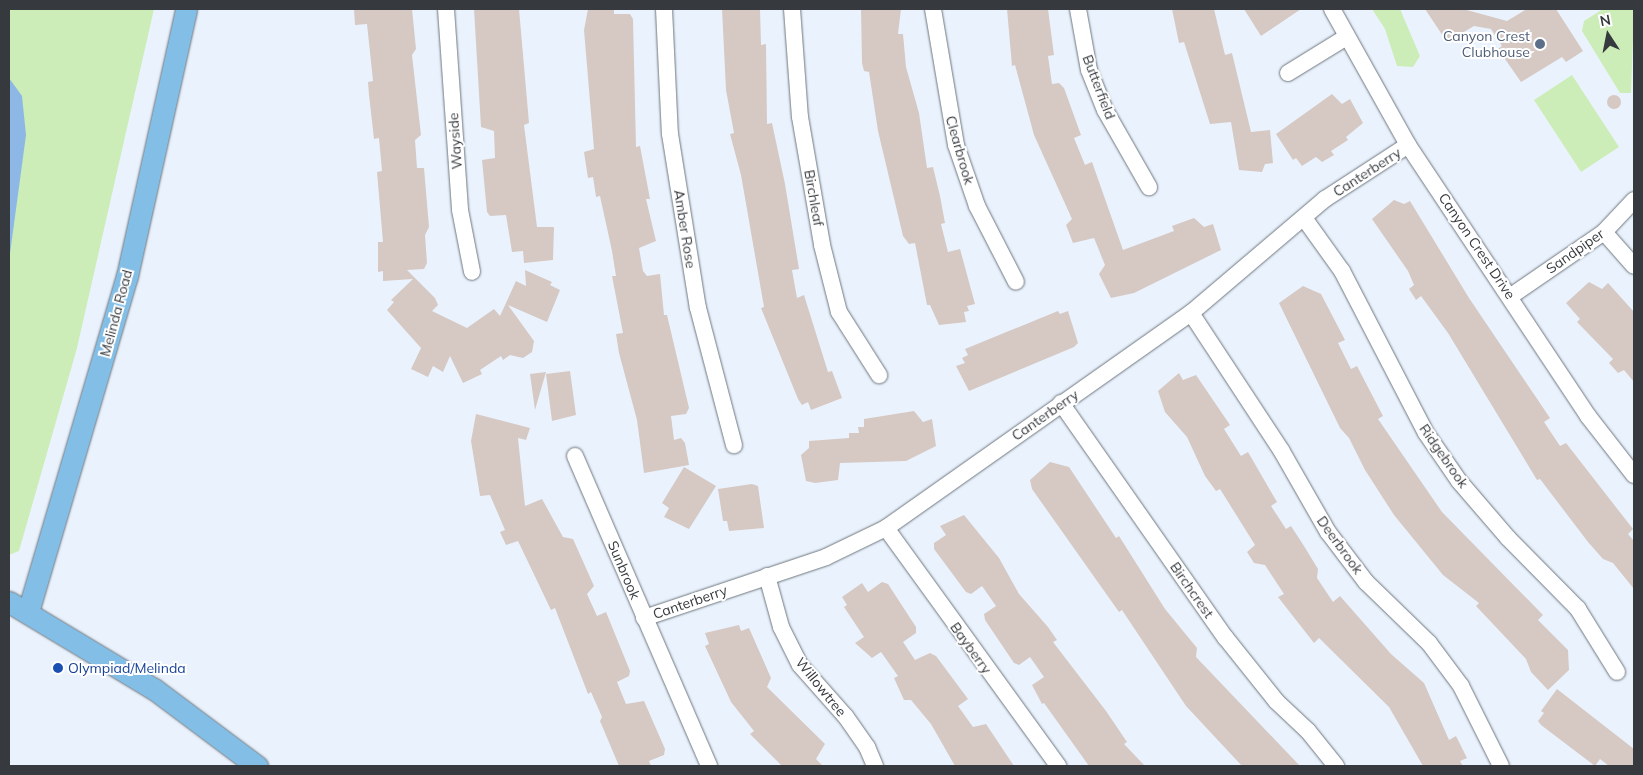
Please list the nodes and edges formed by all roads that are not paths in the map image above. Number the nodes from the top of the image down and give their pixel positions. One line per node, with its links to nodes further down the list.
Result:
1 (186, 9): 28 (main road, Melinda Road)
2 (446, 9): 16 (street, Wayside)
3 (664, 9): 22 (street, Amber Rose)
4 (792, 9): 20 (street, Birchleaf)
5 (933, 9): 17 (street, Clearbrook)
6 (1078, 9): 11 (street, Butterfield)
7 (1332, 9): 8 (street, Canyon Crest Drive)
8 (1345, 38): 9 (street); 10 (street, Canyon Crest Drive)
9 (1288, 73)
10 (1408, 145): 13 (street, Canterberry); 18 (street, Canyon Crest Drive)
11 (1149, 188)
12 (1634, 200): 14 (street, Sandpiper)
13 (1304, 218): 19 (street, Canterberry); 30 (street, Ridgebrook)
14 (1604, 232): 15 (street); 18 (street, Sandpiper)
15 (1634, 266)
16 (472, 272)
17 (1016, 282)
18 (1511, 296): 24 (street, Canyon Crest Drive)
19 (1191, 314): 21 (street, Canterberry); 36 (street, Deerbrook)
20 (879, 374)
21 (1061, 403): 25 (street, Canterberry); 35 (street, Birchcrest)
22 (734, 445)
23 (575, 456): 29 (street, Sunbrook)
24 (1634, 474)
25 (886, 528): 26 (street, Canterberry); 34 (street, Bayberry)
26 (766, 576): 29 (street, Canterberry); 33 (street, Willowtree)
27 (9, 602): 28 (main road)
28 (28, 612): 31 (main road)
29 (644, 618): 32 (street, Sunbrook)
30 (1617, 672)
31 (257, 766)
32 (709, 766)
33 (875, 766)
34 (1058, 766)
35 (1336, 766)
36 (1501, 766)

